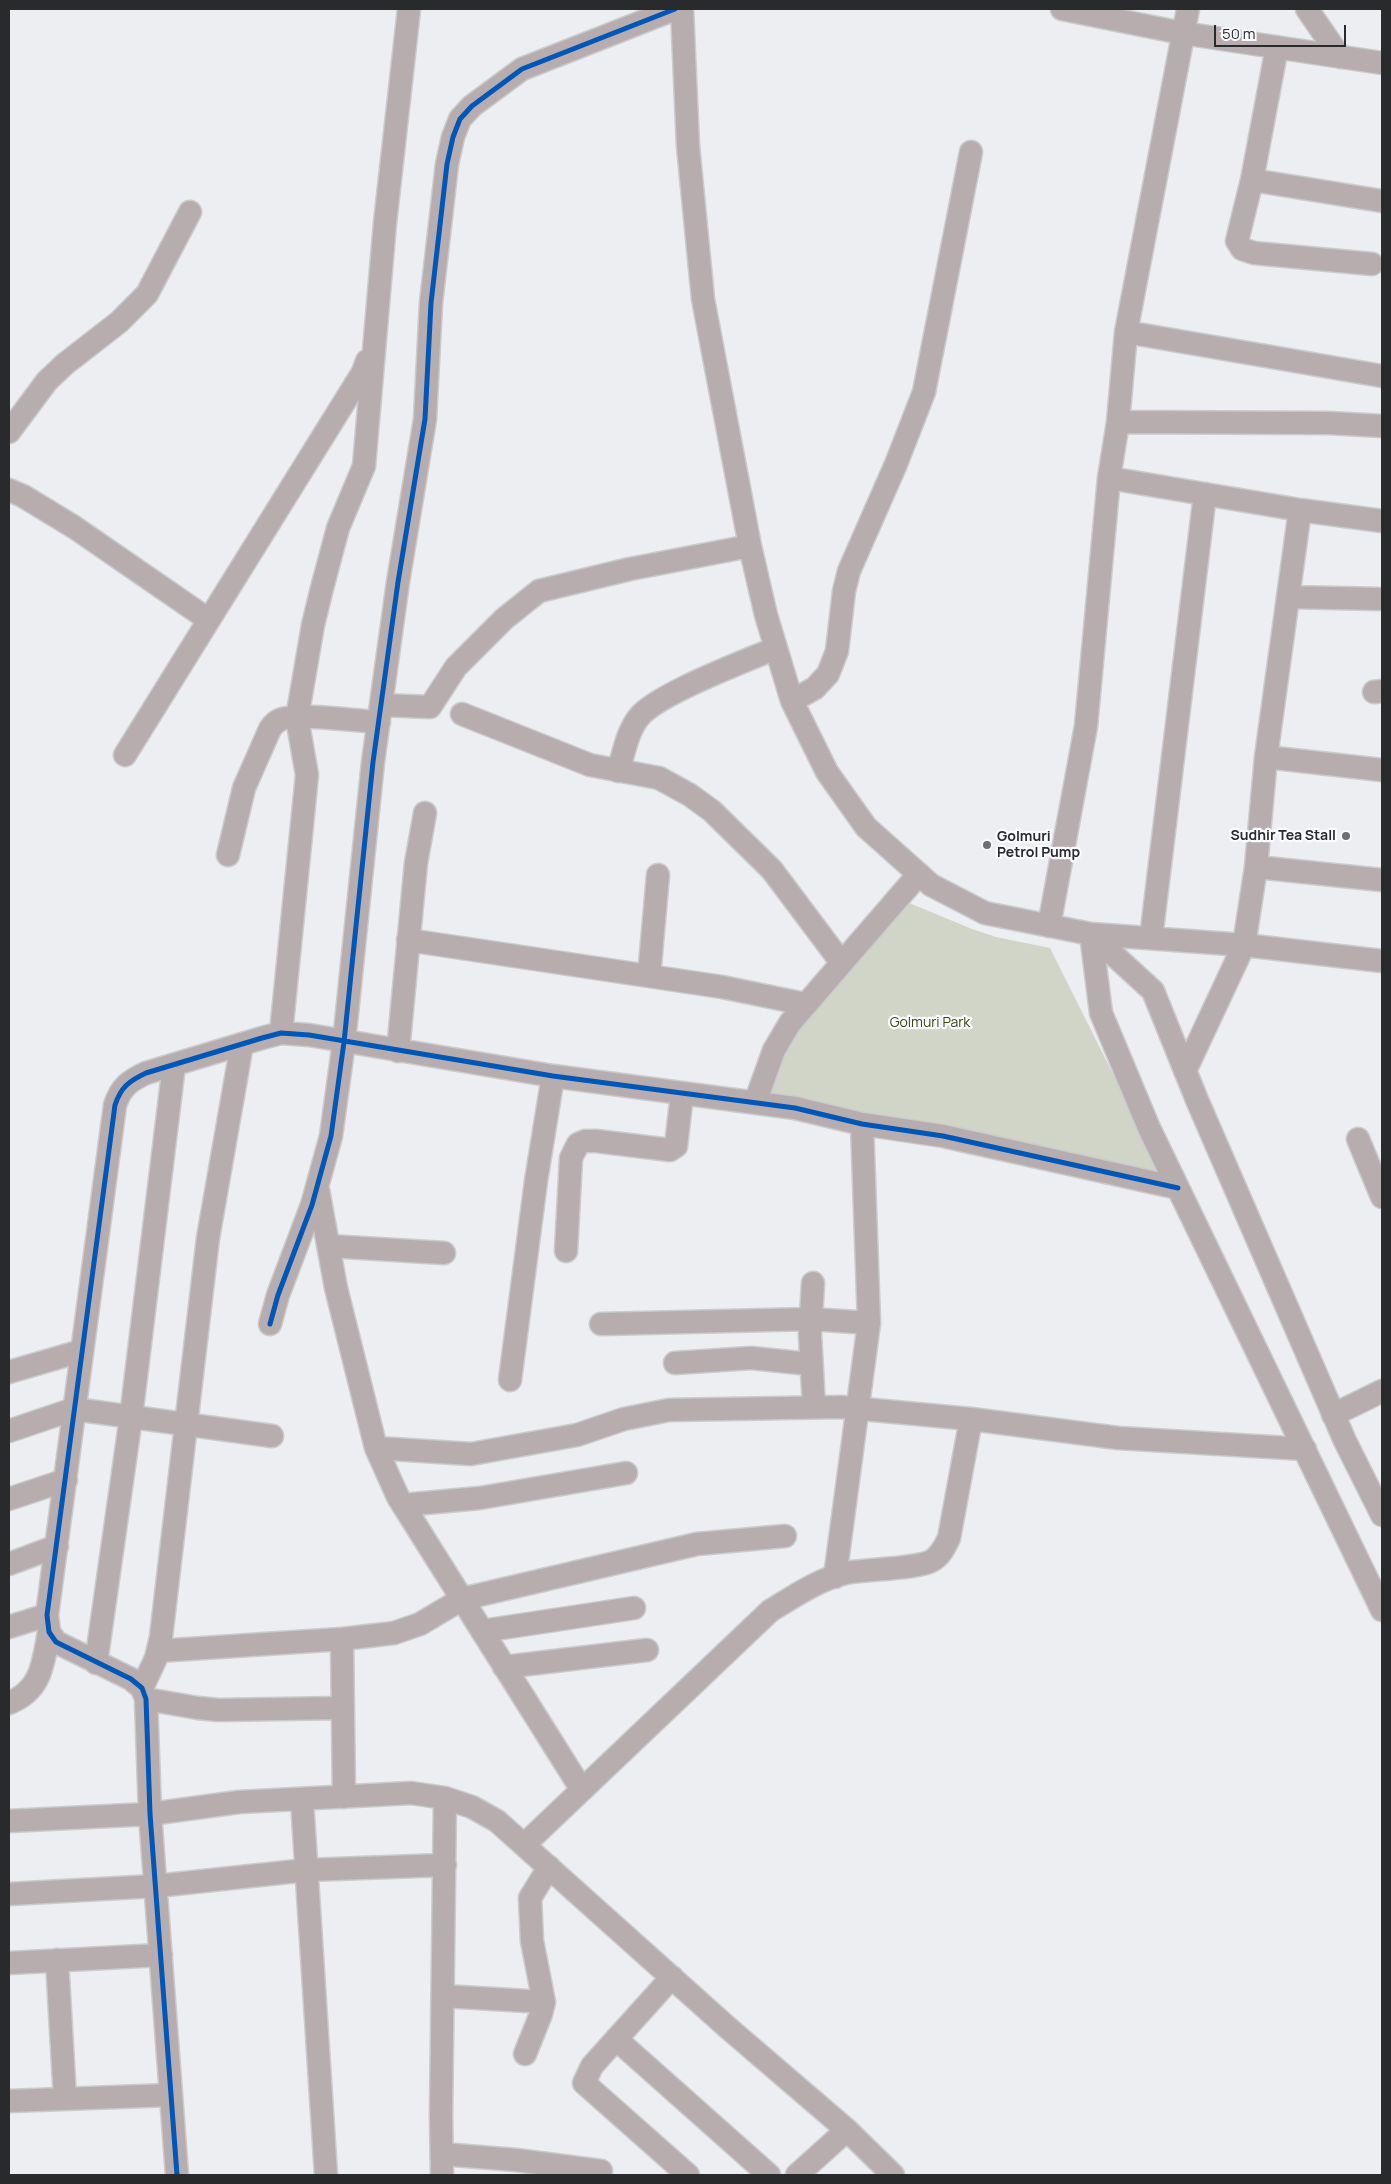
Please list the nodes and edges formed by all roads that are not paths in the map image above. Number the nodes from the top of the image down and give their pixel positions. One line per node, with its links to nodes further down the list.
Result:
1 (408, 9): 17 (street)
2 (675, 9): 33 (street)
3 (682, 9): 27 (street)
4 (1062, 9): 7 (street)
5 (1188, 9): 7 (street)
6 (1307, 9): 9 (street)
7 (1182, 33): 8 (street); 16 (street)
8 (1277, 47): 9 (street); 12 (street)
9 (1340, 57): 10 (street)
10 (1382, 63)
11 (971, 152): 32 (street)
12 (1252, 180): 13 (street); 15 (street)
13 (1382, 201)
14 (190, 212): 21 (street)
15 (1372, 264)
16 (1126, 332): 18 (street); 19 (street)
17 (373, 343): 30 (street); 35 (street)
18 (1382, 376)
19 (1118, 422): 20 (street); 22 (street)
20 (1382, 426)
21 (9, 432)
22 (1109, 478): 24 (street); 46 (street)
23 (9, 490): 30 (street)
24 (1205, 494): 25 (street); 48 (street)
25 (1300, 510): 26 (street); 28 (street)
26 (1382, 521)
27 (750, 546): 31 (street); 33 (street)
28 (1288, 597): 29 (street); 37 (street)
29 (1382, 599)
30 (209, 620): 36 (street)
31 (776, 648): 32 (street); 39 (street)
32 (792, 701): 43 (street)
33 (380, 714): 35 (street); 56 (street)
34 (462, 714): 39 (street)
35 (297, 718): 41 (street); 55 (street)
36 (125, 755)
37 (1266, 757): 38 (street); 42 (street)
38 (1382, 770)
39 (618, 771): 52 (street)
40 (425, 812): 49 (street)
41 (228, 855)
42 (1256, 867): 45 (street); 50 (street)
43 (919, 874): 46 (street); 52 (street)
44 (658, 875): 53 (street)
45 (1382, 880)
46 (1049, 926): 47 (street)
47 (1092, 934): 48 (street); 60 (street); 67 (street)
48 (1151, 938): 50 (street)
49 (408, 940): 53 (street); 58 (street)
50 (1244, 945): 51 (street); 60 (street)
51 (1382, 961)
52 (841, 962): 54 (street)
53 (649, 976): 54 (street)
54 (805, 1004): 63 (street)
55 (281, 1033): 56 (street); 57 (street)
56 (344, 1042): 58 (street); 66 (street)
57 (242, 1044): 59 (street); 89 (street)
58 (398, 1051): 61 (street)
59 (174, 1065): 77 (street); 87 (street)
60 (1186, 1070): 86 (street)
61 (553, 1076): 62 (street); 81 (street)
62 (682, 1094): 63 (street); 70 (street)
63 (755, 1103): 64 (street)
64 (862, 1124): 67 (street); 74 (street)
65 (1358, 1139): 68 (street)
66 (317, 1186): 69 (street); 75 (street)
67 (1178, 1188): 93 (street)
68 (1382, 1197)
69 (329, 1246): 71 (street); 92 (street)
70 (566, 1251)
71 (444, 1253)
72 (813, 1282): 73 (street)
73 (811, 1319): 74 (street); 76 (street); 79 (street)
74 (869, 1323): 84 (street)
75 (270, 1324)
76 (601, 1324)
77 (81, 1351): 80 (street); 85 (street)
78 (675, 1363): 79 (street)
79 (810, 1364): 83 (street)
80 (9, 1372)
81 (510, 1380)
82 (1382, 1391): 86 (street)
83 (814, 1407): 84 (street); 92 (street)
84 (858, 1408): 88 (street); 102 (street)
85 (74, 1409): 87 (street); 90 (street); 95 (street)
86 (1333, 1414): 98 (street)
87 (131, 1417): 89 (street); 112 (street)
88 (971, 1419): 93 (street); 102 (street)
89 (188, 1424): 91 (street); 110 (street)
90 (9, 1431)
91 (272, 1436)
92 (376, 1448): 97 (street)
93 (1305, 1449): 105 (street)
94 (626, 1473): 97 (street)
95 (66, 1480): 96 (street); 100 (street)
96 (9, 1499)
97 (403, 1505): 103 (street)
98 (1382, 1515)
99 (785, 1536): 103 (street)
100 (57, 1546): 101 (street); 106 (street)
101 (9, 1564)
102 (835, 1577): 117 (street)
103 (462, 1599): 108 (street); 109 (street)
104 (634, 1608): 108 (street)
105 (1382, 1610)
106 (48, 1624): 107 (street); 112 (street); 115 (street)
107 (9, 1627)
108 (482, 1631): 113 (street)
109 (342, 1639): 110 (street); 116 (street)
110 (158, 1650): 114 (street)
111 (646, 1650): 113 (street)
112 (96, 1663): 114 (street)
113 (504, 1667): 117 (street)
114 (144, 1693): 116 (street); 121 (street)
115 (9, 1703)
116 (343, 1708): 118 (street)
117 (582, 1790): 123 (street)
118 (344, 1797): 119 (street); 120 (street)
119 (445, 1798): 123 (street); 124 (street)
120 (302, 1800): 121 (street); 126 (street)
121 (150, 1814): 122 (street); 127 (street)
122 (9, 1821)
123 (524, 1845): 125 (street)
124 (444, 1865): 126 (street); 133 (street)
125 (549, 1867): 132 (street); 134 (street)
126 (307, 1870): 127 (street); 144 (street)
127 (156, 1886): 128 (street); 129 (street)
128 (9, 1894)
129 (161, 1955): 130 (street); 137 (street)
130 (57, 1960): 131 (street); 138 (street)
131 (9, 1963)
132 (672, 1977): 135 (street); 140 (street)
133 (443, 1996): 134 (street); 141 (street)
134 (544, 2002): 136 (street)
135 (616, 2039): 145 (street); 146 (street)
136 (525, 2054)
137 (171, 2095): 138 (street); 143 (street)
138 (65, 2099): 139 (street)
139 (9, 2101)
140 (847, 2130): 147 (street); 148 (street)
141 (442, 2165): 142 (street)
142 (601, 2171)
143 (176, 2175)
144 (326, 2175)
145 (688, 2175)
146 (769, 2175)
147 (797, 2175)
148 (893, 2175)

